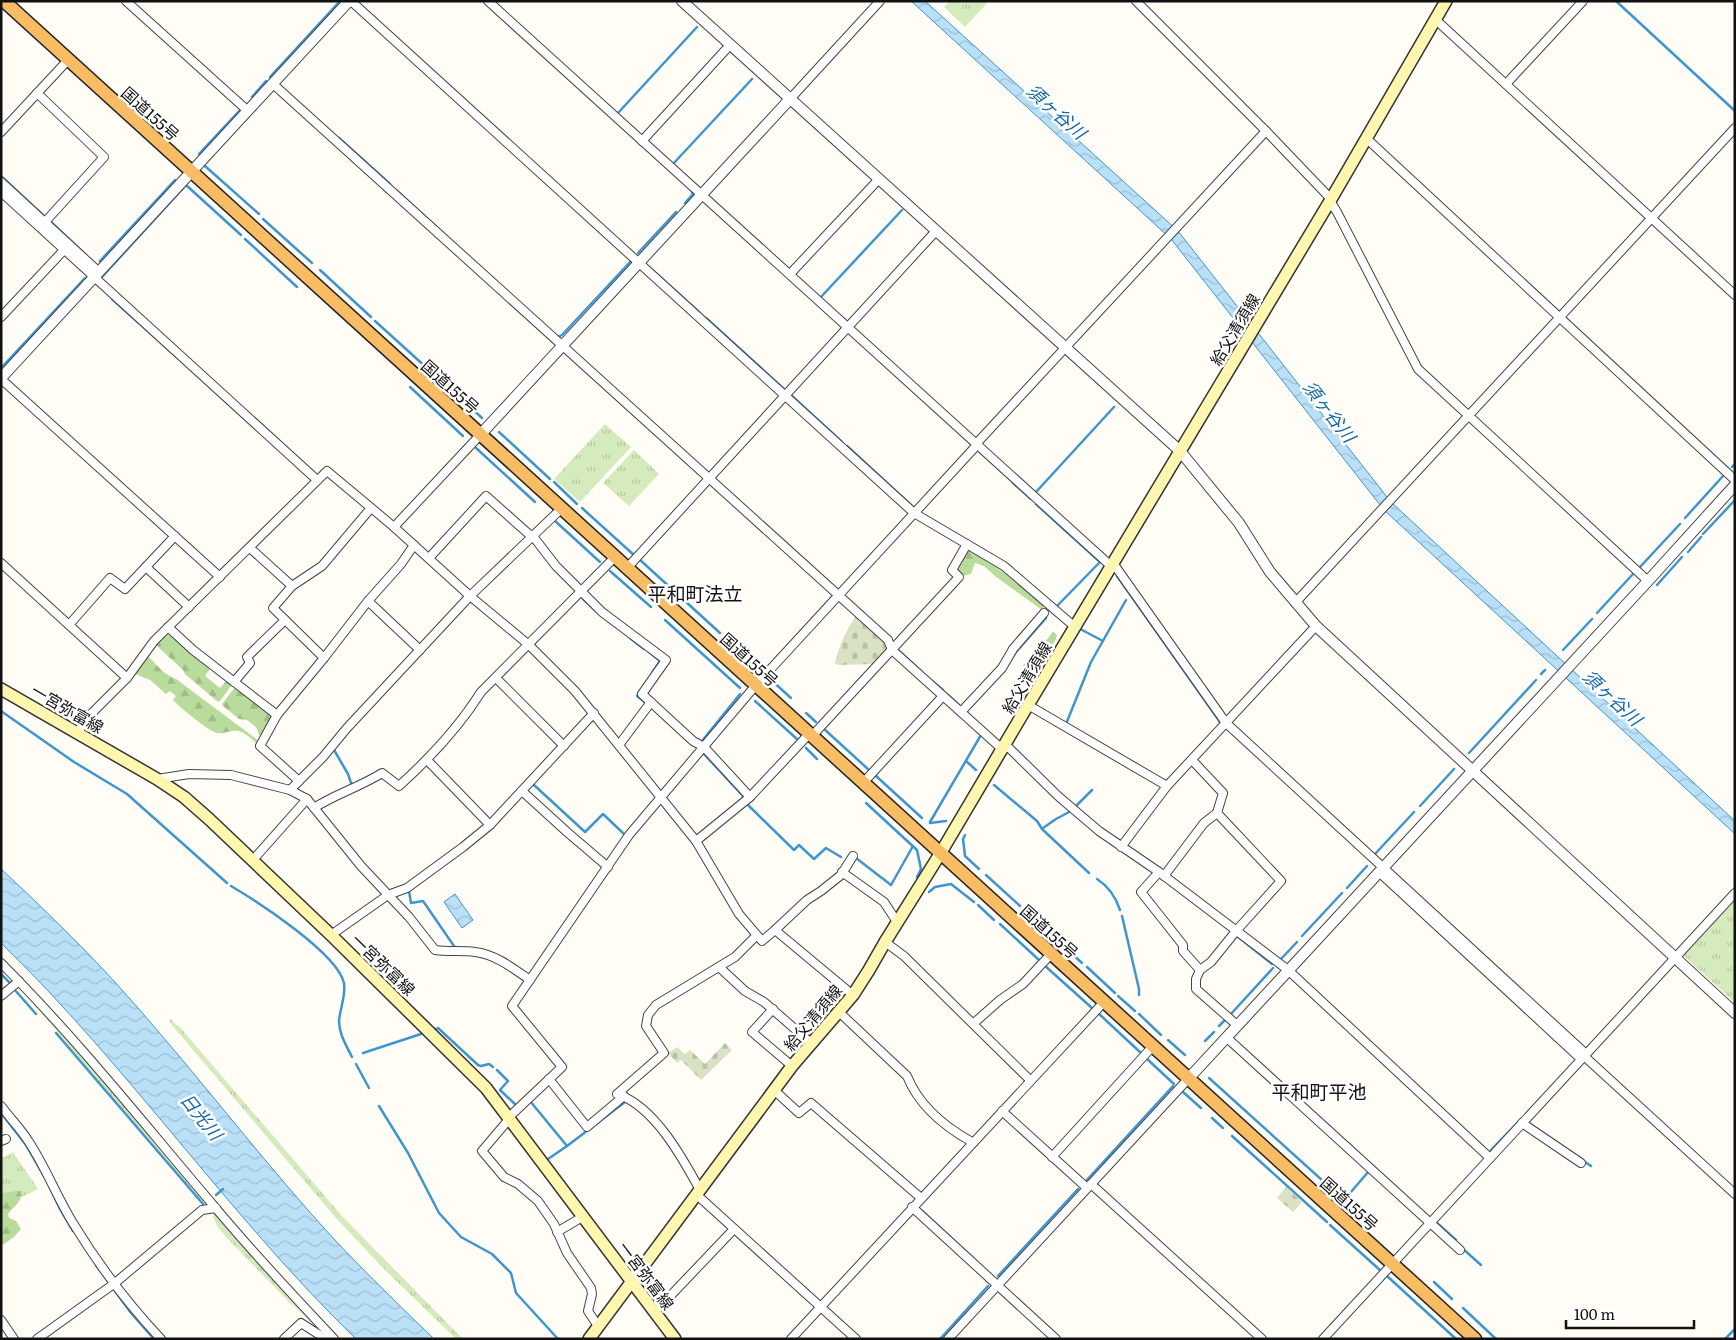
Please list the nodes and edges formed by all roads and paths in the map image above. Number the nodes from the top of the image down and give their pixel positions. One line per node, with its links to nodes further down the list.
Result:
1 (4, 1): 12 (highway, 国道155号)
2 (126, 1): 17 (street)
3 (350, 1): 13 (street); 33 (street)
4 (488, 1): 22 (street)
5 (682, 1): 11 (street)
6 (880, 1): 16 (street)
7 (1136, 1): 19 (street)
8 (1446, 1): 10 (main road, 給父清須線)
9 (1583, 1): 14 (street)
10 (1436, 20): 14 (street); 21 (main road, 給父清須線)
11 (730, 45): 16 (street); 22 (street)
12 (68, 60): 15 (street); 23 (highway, 国道155号)
13 (273, 84): 17 (street); 40 (street)
14 (1506, 84): 29 (street)
15 (37, 93): 20 (street); 30 (street)
16 (790, 99): 24 (street); 27 (street)
17 (248, 111): 23 (street)
18 (1735, 128): 29 (street)
19 (1266, 131): 28 (street); 41 (street)
20 (1, 132)
21 (1366, 138): 28 (main road, 給父清須線); 38 (street)
22 (642, 141): 27 (street)
23 (192, 172): 35 (street); 45 (highway, 国道155号)
24 (878, 179): 31 (street); 34 (street)
25 (1, 182): 30 (street)
26 (1, 192): 32 (street)
27 (702, 195): 33 (street); 34 (street)
28 (1330, 200): 44 (street); 47 (main road, 給父清須線)
29 (1651, 218): 36 (street); 38 (street)
30 (45, 222): 35 (street)
31 (936, 231): 39 (street); 41 (street)
32 (64, 250): 35 (street); 37 (street)
33 (640, 262): 40 (street); 43 (street)
34 (790, 274): 39 (street)
35 (97, 275): 42 (street); 49 (street)
36 (1735, 295)
37 (1, 317)
38 (1560, 317): 44 (street); 50 (street)
39 (848, 327): 43 (street); 46 (street)
40 (562, 346): 45 (street); 48 (street)
41 (1064, 347): 46 (street); 47 (street)
42 (1, 378): 56 (street)
43 (785, 395): 48 (street); 54 (street)
44 (1469, 416): 68 (street); 74 (street)
45 (481, 434): 53 (highway, 国道155号); 55 (street)
46 (977, 444): 54 (street); 64 (street)
47 (1180, 451): 64 (main road, 給父清須線); 74 (street)
48 (708, 479): 66 (street); 72 (street)
49 (317, 480): 52 (street); 60 (street)
50 (1735, 480)
51 (1735, 485): 68 (street)
52 (371, 508): 55 (street); 69 (street)
53 (562, 508): 57 (street); 61 (highway, 国道155号)
54 (914, 513): 58 (street); 72 (street)
55 (394, 527): 59 (street)
56 (175, 536): 65 (street); 67 (street)
57 (532, 536): 62 (street); 70 (street); 71 (street)
58 (966, 544): 81 (street); 84 (street)
59 (414, 545): 62 (street); 73 (street)
60 (250, 548): 67 (street); 69 (street)
61 (615, 557): 66 (highway, 国道155号); 70 (street)
62 (429, 558): 71 (street)
63 (1, 562): 78 (street)
64 (1112, 565): 81 (main road, 給父清須線); 97 (street)
65 (146, 567): 75 (street); 78 (street)
66 (627, 568): 89 (highway, 国道155号)
67 (220, 577): 75 (street)
68 (1648, 581): 106 (street)
69 (292, 586): 77 (street)
70 (581, 591): 82 (street); 92 (street)
71 (470, 596): 82 (street); 83 (street)
72 (838, 596): 84 (street); 89 (street)
73 (368, 601): 83 (street); 85 (street)
74 (1296, 603): 79 (street)
75 (189, 607): 80 (street)
76 (1044, 613): 95 (street)
77 (286, 620): 85 (street); 88 (street)
78 (69, 625): 86 (street)
79 (1316, 626): 97 (street); 106 (street)
80 (168, 627): 86 (street); 88 (street)
81 (1075, 627): 93 (main road, 給父清須線)
82 (529, 645): 87 (street); 94 (street)
83 (420, 650): 108 (street)
84 (892, 650): 91 (street); 99 (street)
85 (324, 658): 96 (street)
86 (127, 678): 98 (street)
87 (496, 678): 100 (street); 104 (street)
88 (234, 682): 96 (street)
89 (756, 686): 99 (highway, 国道155号); 102 (street)
90 (1, 689): 98 (main road, 一宮弥富線)
91 (943, 696): 95 (street); 109 (street)
92 (651, 702): 101 (street); 102 (street)
93 (1028, 705): 103 (main road, 給父清須線); 110 (street)
94 (594, 712): 100 (street); 101 (street)
95 (961, 712): 103 (street)
96 (277, 714): 108 (street)
97 (1226, 723): 105 (street); 125 (street)
98 (78, 732): 107 (main road, 一宮弥富線)
99 (810, 735): 109 (highway, 国道155号); 113 (street)
100 (564, 746): 112 (street)
101 (619, 746): 114 (street)
102 (704, 746): 113 (street); 114 (street)
103 (1003, 746): 120 (street); 121 (main road, 給父清須線)
104 (427, 760): 116 (street); 118 (street)
105 (1192, 760): 110 (street); 117 (street)
106 (1472, 770): 125 (street); 137 (street)
107 (157, 779): 111 (street); 123 (main road, 一宮弥富線)
108 (299, 781): 111 (street)
109 (863, 784): 121 (highway, 国道155号)
110 (1167, 786): 120 (street)
111 (290, 790): 115 (street)
112 (522, 791): 118 (street); 124 (street)
113 (750, 797): 119 (street)
114 (661, 798): 119 (street); 124 (street)
115 (307, 799): 116 (street); 123 (street)
116 (314, 808): 129 (street)
117 (1217, 813): 127 (street); 132 (street)
118 (490, 825): 129 (street)
119 (696, 841): 134 (street)
120 (1121, 847): 127 (street)
121 (940, 854): 130 (main road, 給父清須線); 136 (highway, 国道155号)
122 (853, 856): 126 (street)
123 (252, 861): 133 (main road, 一宮弥富線)
124 (608, 867): 142 (street)
125 (1381, 870): 141 (street); 155 (street)
126 (842, 872): 130 (street); 131 (street)
127 (1162, 874): 132 (street); 140 (street)
128 (1735, 893): 137 (street)
129 (388, 895): 133 (street); 142 (street)
130 (897, 922): 135 (main road, 給父清須線)
131 (775, 930): 134 (street); 144 (street)
132 (1236, 931): 140 (street); 141 (street)
133 (331, 935): 164 (main road, 一宮弥富線)
134 (756, 936): 139 (street)
135 (885, 942): 144 (main road, 給父清須線); 150 (street)
136 (1051, 954): 146 (highway, 国道155号); 150 (street)
137 (1675, 958): 149 (street); 155 (street)
138 (1, 962): 143 (street)
139 (719, 967): 147 (street); 161 (street)
140 (1200, 970): 151 (street)
141 (1288, 970): 151 (street); 168 (street)
142 (530, 980): 158 (street)
143 (19, 981): 145 (street); 175 (street)
144 (853, 995): 148 (main road, 給父清須線)
145 (1, 996)
146 (1104, 1002): 154 (highway, 国道155号); 159 (street)
147 (773, 1009): 153 (street); 156 (street)
148 (839, 1012): 153 (main road, 給父清須線); 166 (street)
149 (1735, 1013)
150 (974, 1023): 159 (street)
151 (1237, 1026): 152 (street)
152 (1226, 1037): 157 (street); 177 (street)
153 (811, 1043): 156 (main road, 給父清須線)
154 (1154, 1046): 157 (highway, 国道155号); 167 (street)
155 (1584, 1056): 165 (street); 172 (street)
156 (792, 1066): 160 (main road, 給父清須線)
157 (1189, 1078): 170 (street); 181 (highway, 国道155号)
158 (550, 1079): 161 (street); 164 (street)
159 (1030, 1080): 163 (street)
160 (774, 1090): 171 (main road, 給父清須線); 173 (street)
161 (624, 1096): 171 (street)
162 (1, 1106): 183 (street)
163 (1002, 1111): 166 (street); 167 (street)
164 (510, 1118): 176 (main road, 一宮弥富線); 179 (street)
165 (1522, 1123): 168 (street); 169 (street)
166 (972, 1142): 173 (street)
167 (1052, 1157): 170 (street)
168 (1490, 1158): 177 (street)
169 (1581, 1163)
170 (1089, 1186): 184 (street); 201 (street)
171 (699, 1192): 178 (street); 182 (main road, 給父清須線)
172 (1735, 1194)
173 (920, 1198): 174 (street)
174 (912, 1207): 184 (street); 185 (street)
175 (216, 1208): 183 (street); 194 (street)
176 (584, 1216): 179 (street); 182 (main road, 一宮弥富線)
177 (1430, 1223): 180 (street); 181 (street)
178 (734, 1229): 185 (street); 186 (street)
179 (557, 1232): 188 (street)
180 (1460, 1250)
181 (1393, 1263): 202 (street); 203 (highway, 国道155号)
182 (631, 1280): 186 (main road, 一宮弥富線); 188 (main road, 給父清須線)
183 (112, 1285): 189 (street); 191 (street)
184 (997, 1285): 199 (street); 200 (street)
185 (821, 1307): 197 (street); 198 (street)
186 (655, 1312): 196 (main road, 一宮弥富線)
187 (1, 1320): 190 (street)
188 (598, 1326): 195 (main road, 給父清須線)
189 (156, 1336)
190 (14, 1339)
191 (37, 1339)
192 (284, 1339): 193 (street)
193 (326, 1339)
194 (334, 1339)
195 (588, 1339)
196 (675, 1339)
197 (791, 1339)
198 (856, 1339)
199 (948, 1339)
200 (1056, 1339)
201 (1262, 1339)
202 (1323, 1339)
203 (1475, 1339)

